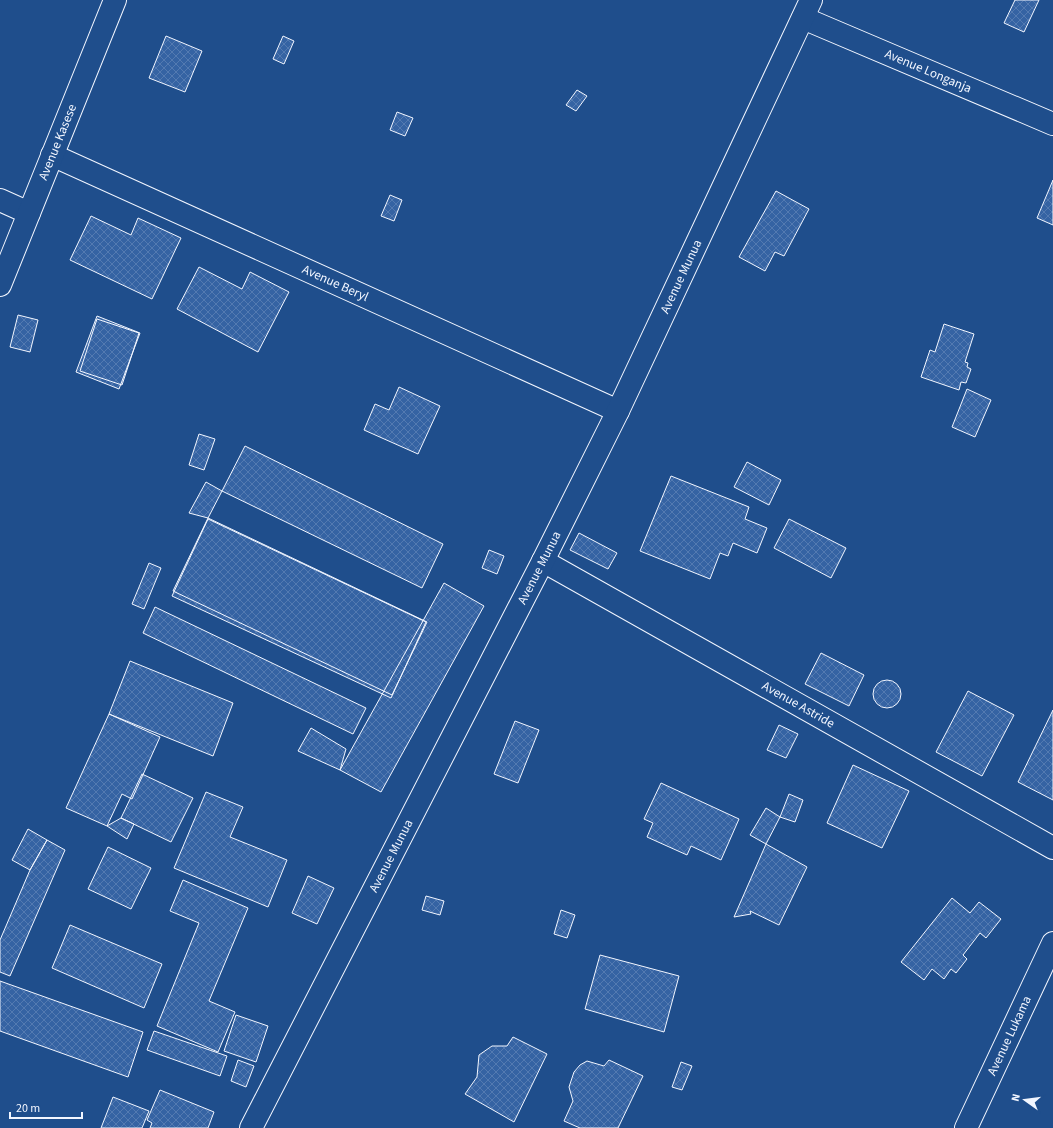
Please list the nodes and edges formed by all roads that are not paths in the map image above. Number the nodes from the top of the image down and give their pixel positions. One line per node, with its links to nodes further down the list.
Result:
1 (115, 0): 4 (street, Avenue Kasese)
2 (807, 9): 3 (street, Avenue Longanja); 8 (street, Avenue Munua)
3 (1053, 124)
4 (52, 155): 6 (street, Avenue Kasese); 8 (street, Avenue Beryl)
5 (0, 200): 6 (street)
6 (29, 213): 7 (street, Avenue Kasese)
7 (0, 285)
8 (618, 411): 9 (street, Avenue Munua)
9 (543, 561): 10 (street, Avenue Astride); 12 (street, Avenue Munua)
10 (1053, 848)
11 (1053, 943): 13 (street, Avenue Lukama)
12 (251, 1128)
13 (966, 1128)

